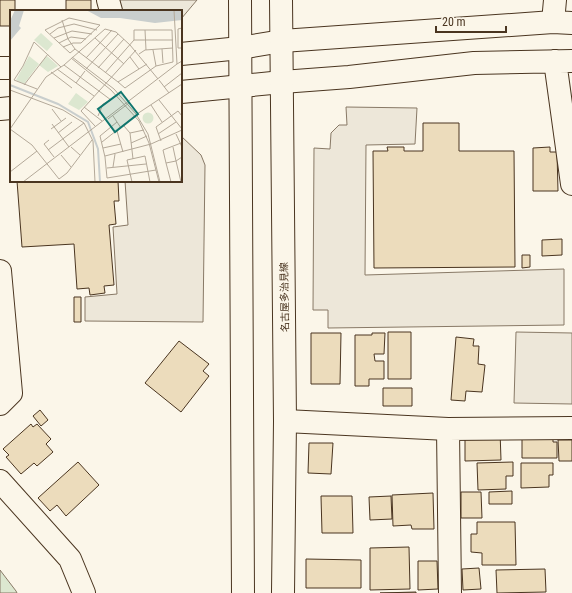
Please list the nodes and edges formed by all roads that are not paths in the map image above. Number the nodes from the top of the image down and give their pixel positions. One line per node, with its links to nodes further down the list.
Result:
1 (108, 0): 5 (street)
2 (240, 0): 8 (street)
3 (281, 0): 7 (street, 名古屋多治見線)
4 (555, 0): 6 (street)
5 (111, 10)
6 (563, 22): 7 (street)
7 (282, 41): 8 (street); 11 (street, 名古屋多治見線)
8 (240, 48): 9 (street); 12 (street)
9 (182, 54)
10 (564, 61): 11 (street); 16 (street)
11 (282, 82): 12 (street); 19 (street, 名古屋多治見線)
12 (239, 86): 13 (street); 24 (street)
13 (182, 92)
14 (10, 108): 15 (street)
15 (0, 109)
16 (572, 184)
17 (0, 271): 18 (street)
18 (0, 404)
19 (285, 422): 21 (street); 25 (street, 名古屋多治見線)
20 (572, 428): 21 (street)
21 (448, 429): 26 (street)
22 (0, 481): 23 (street)
23 (84, 593)
24 (243, 593)
25 (283, 593)
26 (450, 593)

